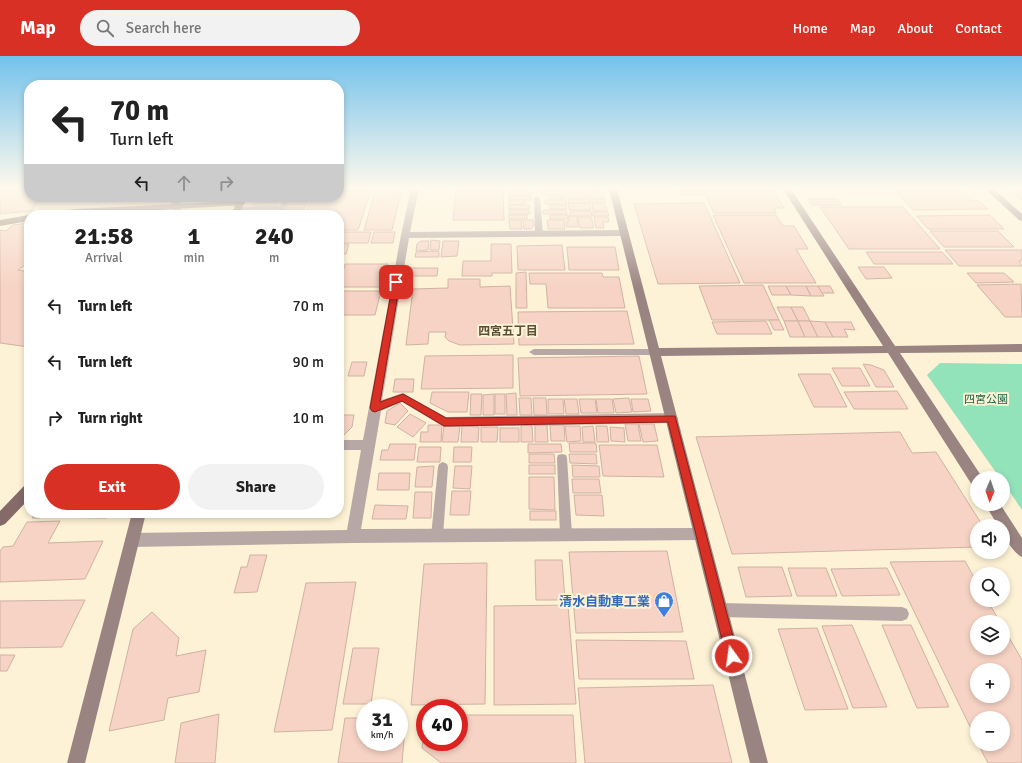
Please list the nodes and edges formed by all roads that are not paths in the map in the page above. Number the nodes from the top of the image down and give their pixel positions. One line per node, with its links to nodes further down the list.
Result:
1 (407, 222): 7 (street)
2 (539, 222): 6 (lane)
3 (621, 222): 5 (street)
4 (808, 222): 9 (street)
5 (624, 233): 6 (street); 11 (street)
6 (540, 234): 7 (street)
7 (404, 235): 12 (street)
8 (1022, 348): 9 (street)
9 (891, 350): 11 (street); 18 (street)
10 (534, 352): 11 (lane)
11 (655, 352): 13 (street)
12 (375, 408): 13 (street); 15 (street)
13 (672, 418): 23 (street)
14 (344, 445): 15 (street)
15 (369, 445): 25 (street)
16 (562, 458): 24 (lane)
17 (443, 467): 26 (lane)
18 (970, 471)
19 (24, 495): 22 (main road)
20 (997, 511): 28 (street)
21 (138, 518): 27 (street)
22 (0, 520)
23 (701, 534): 24 (street); 29 (street)
24 (566, 535): 26 (street)
25 (353, 536): 26 (street); 27 (street)
26 (437, 536)
27 (132, 540): 31 (street)
28 (1022, 550)
29 (721, 610): 30 (lane); 32 (street)
30 (902, 614)
31 (76, 763)
32 (759, 763)

